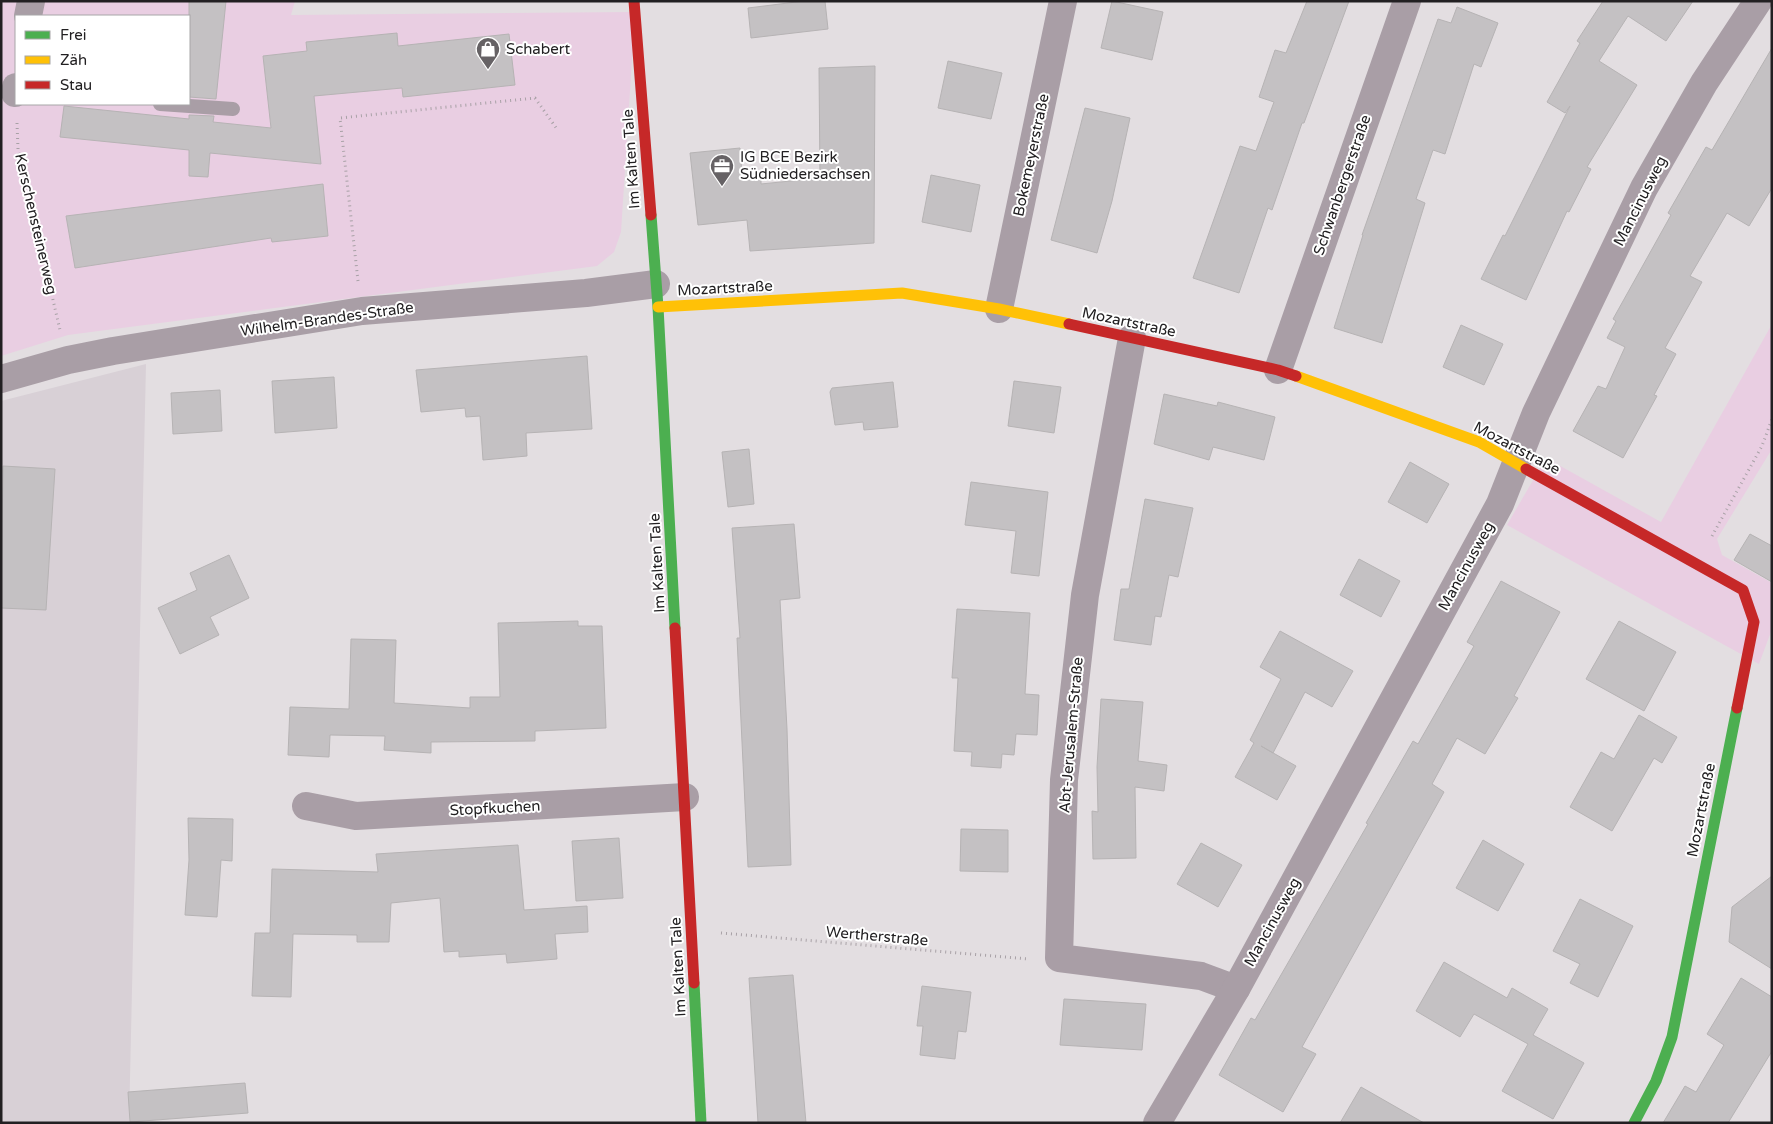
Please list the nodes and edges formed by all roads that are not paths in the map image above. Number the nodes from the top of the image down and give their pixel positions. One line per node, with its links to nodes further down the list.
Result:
1 (31, 1): 6 (street)
2 (634, 1): 9 (street, Im Kalten Tale)
3 (1063, 1): 10 (street, Bokemeyerstraße)
4 (1407, 1): 12 (street, Schwanbergerstraße)
5 (1758, 1): 14 (street, Mancinusweg)
6 (28, 15)
7 (175, 105): 8 (lane)
8 (233, 109)
9 (657, 295): 10 (street, Mozartstraße); 13 (street, Wilhelm-Brandes-Straße); 15 (street, Im Kalten Tale)
10 (998, 309): 11 (street, Mozartstraße)
11 (1132, 338): 12 (street, Mozartstraße); 17 (street, Abt-Jerusalem-Straße)
12 (1278, 370): 14 (street, Mozartstraße)
13 (1, 379)
14 (1518, 462): 17 (street, Mancinusweg); 20 (street, Mozartstraße)
15 (685, 797): 16 (street, Stopfkuchen); 18 (street, Im Kalten Tale)
16 (306, 806)
17 (1236, 989): 19 (street, Mancinusweg)
18 (701, 1123)
19 (1157, 1123)
20 (1634, 1123)

